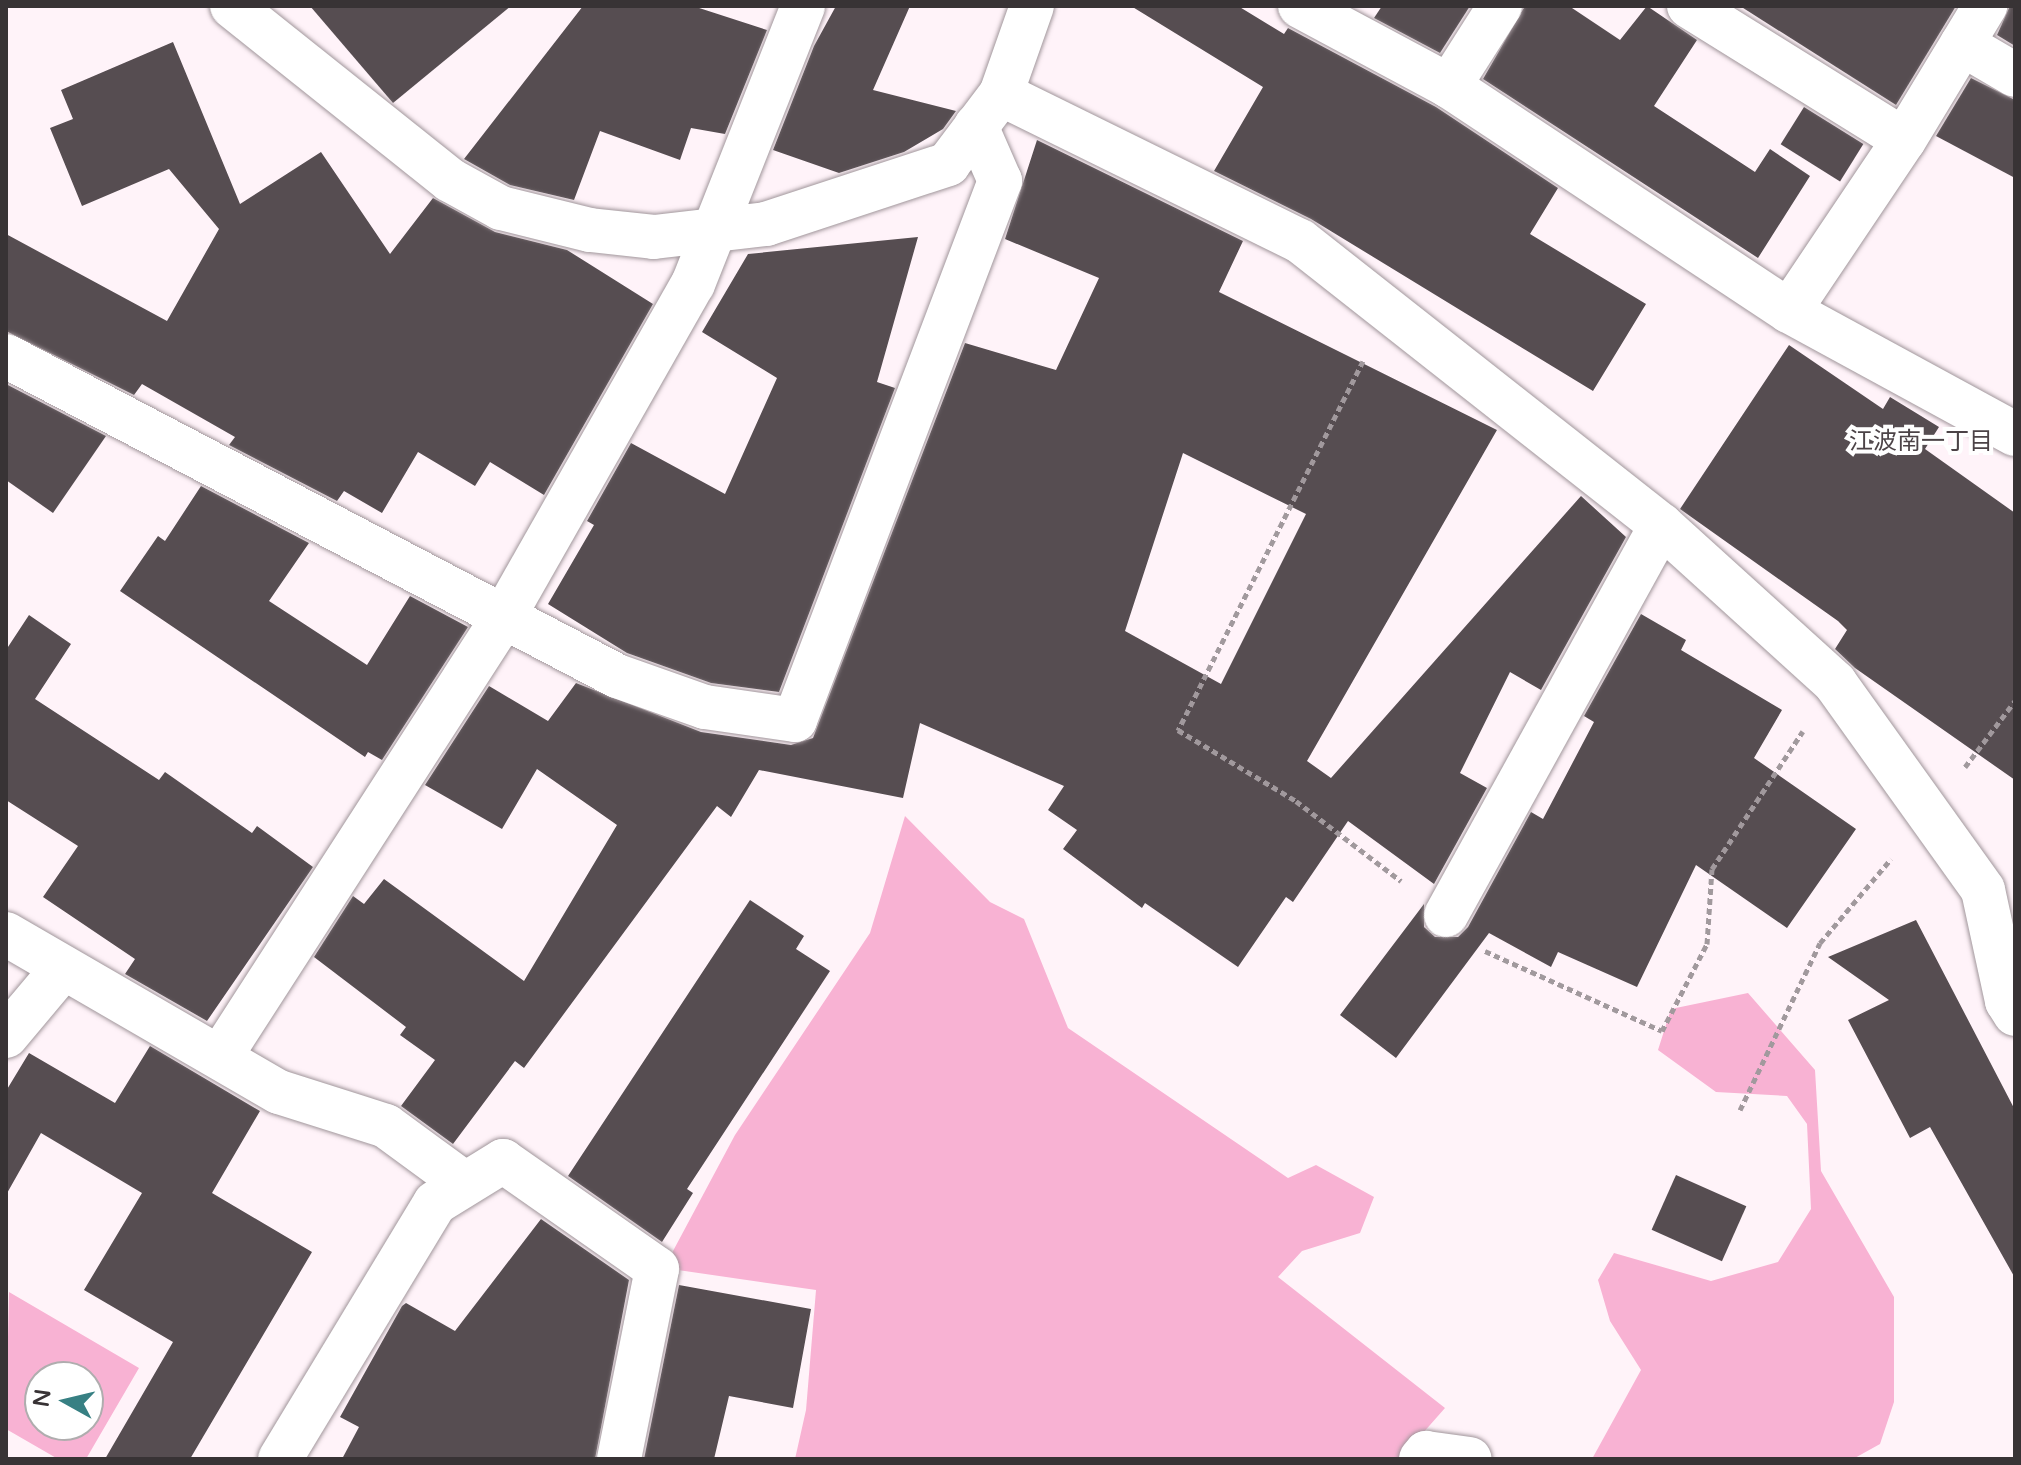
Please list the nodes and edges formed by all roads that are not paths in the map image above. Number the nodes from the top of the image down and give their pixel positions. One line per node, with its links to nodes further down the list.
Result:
1 (232, 6): 13 (street)
2 (803, 6): 13 (street)
3 (1032, 6): 11 (street)
4 (1300, 6): 10 (street)
5 (1500, 6): 10 (street)
6 (1689, 6): 12 (street)
7 (1985, 6): 8 (street)
8 (1962, 44): 9 (street); 12 (street)
9 (2015, 75)
10 (1449, 86): 14 (street)
11 (989, 110): 13 (street); 17 (street); 18 (street)
12 (1904, 140): 14 (street)
13 (718, 229): 18 (street)
14 (1789, 311): 16 (street)
15 (6, 356): 18 (street)
16 (2015, 434)
17 (1661, 525): 19 (street); 21 (street)
18 (503, 618): 25 (street)
19 (1446, 915)
20 (6, 934): 22 (street)
21 (2010, 965): 23 (street)
22 (63, 968): 24 (street); 25 (street)
23 (2015, 1014)
24 (6, 1036)
25 (220, 1057): 26 (street)
26 (464, 1183): 28 (street); 29 (street)
27 (1424, 1456): 30 (street)
28 (280, 1459)
29 (619, 1459)
30 (1470, 1459)

